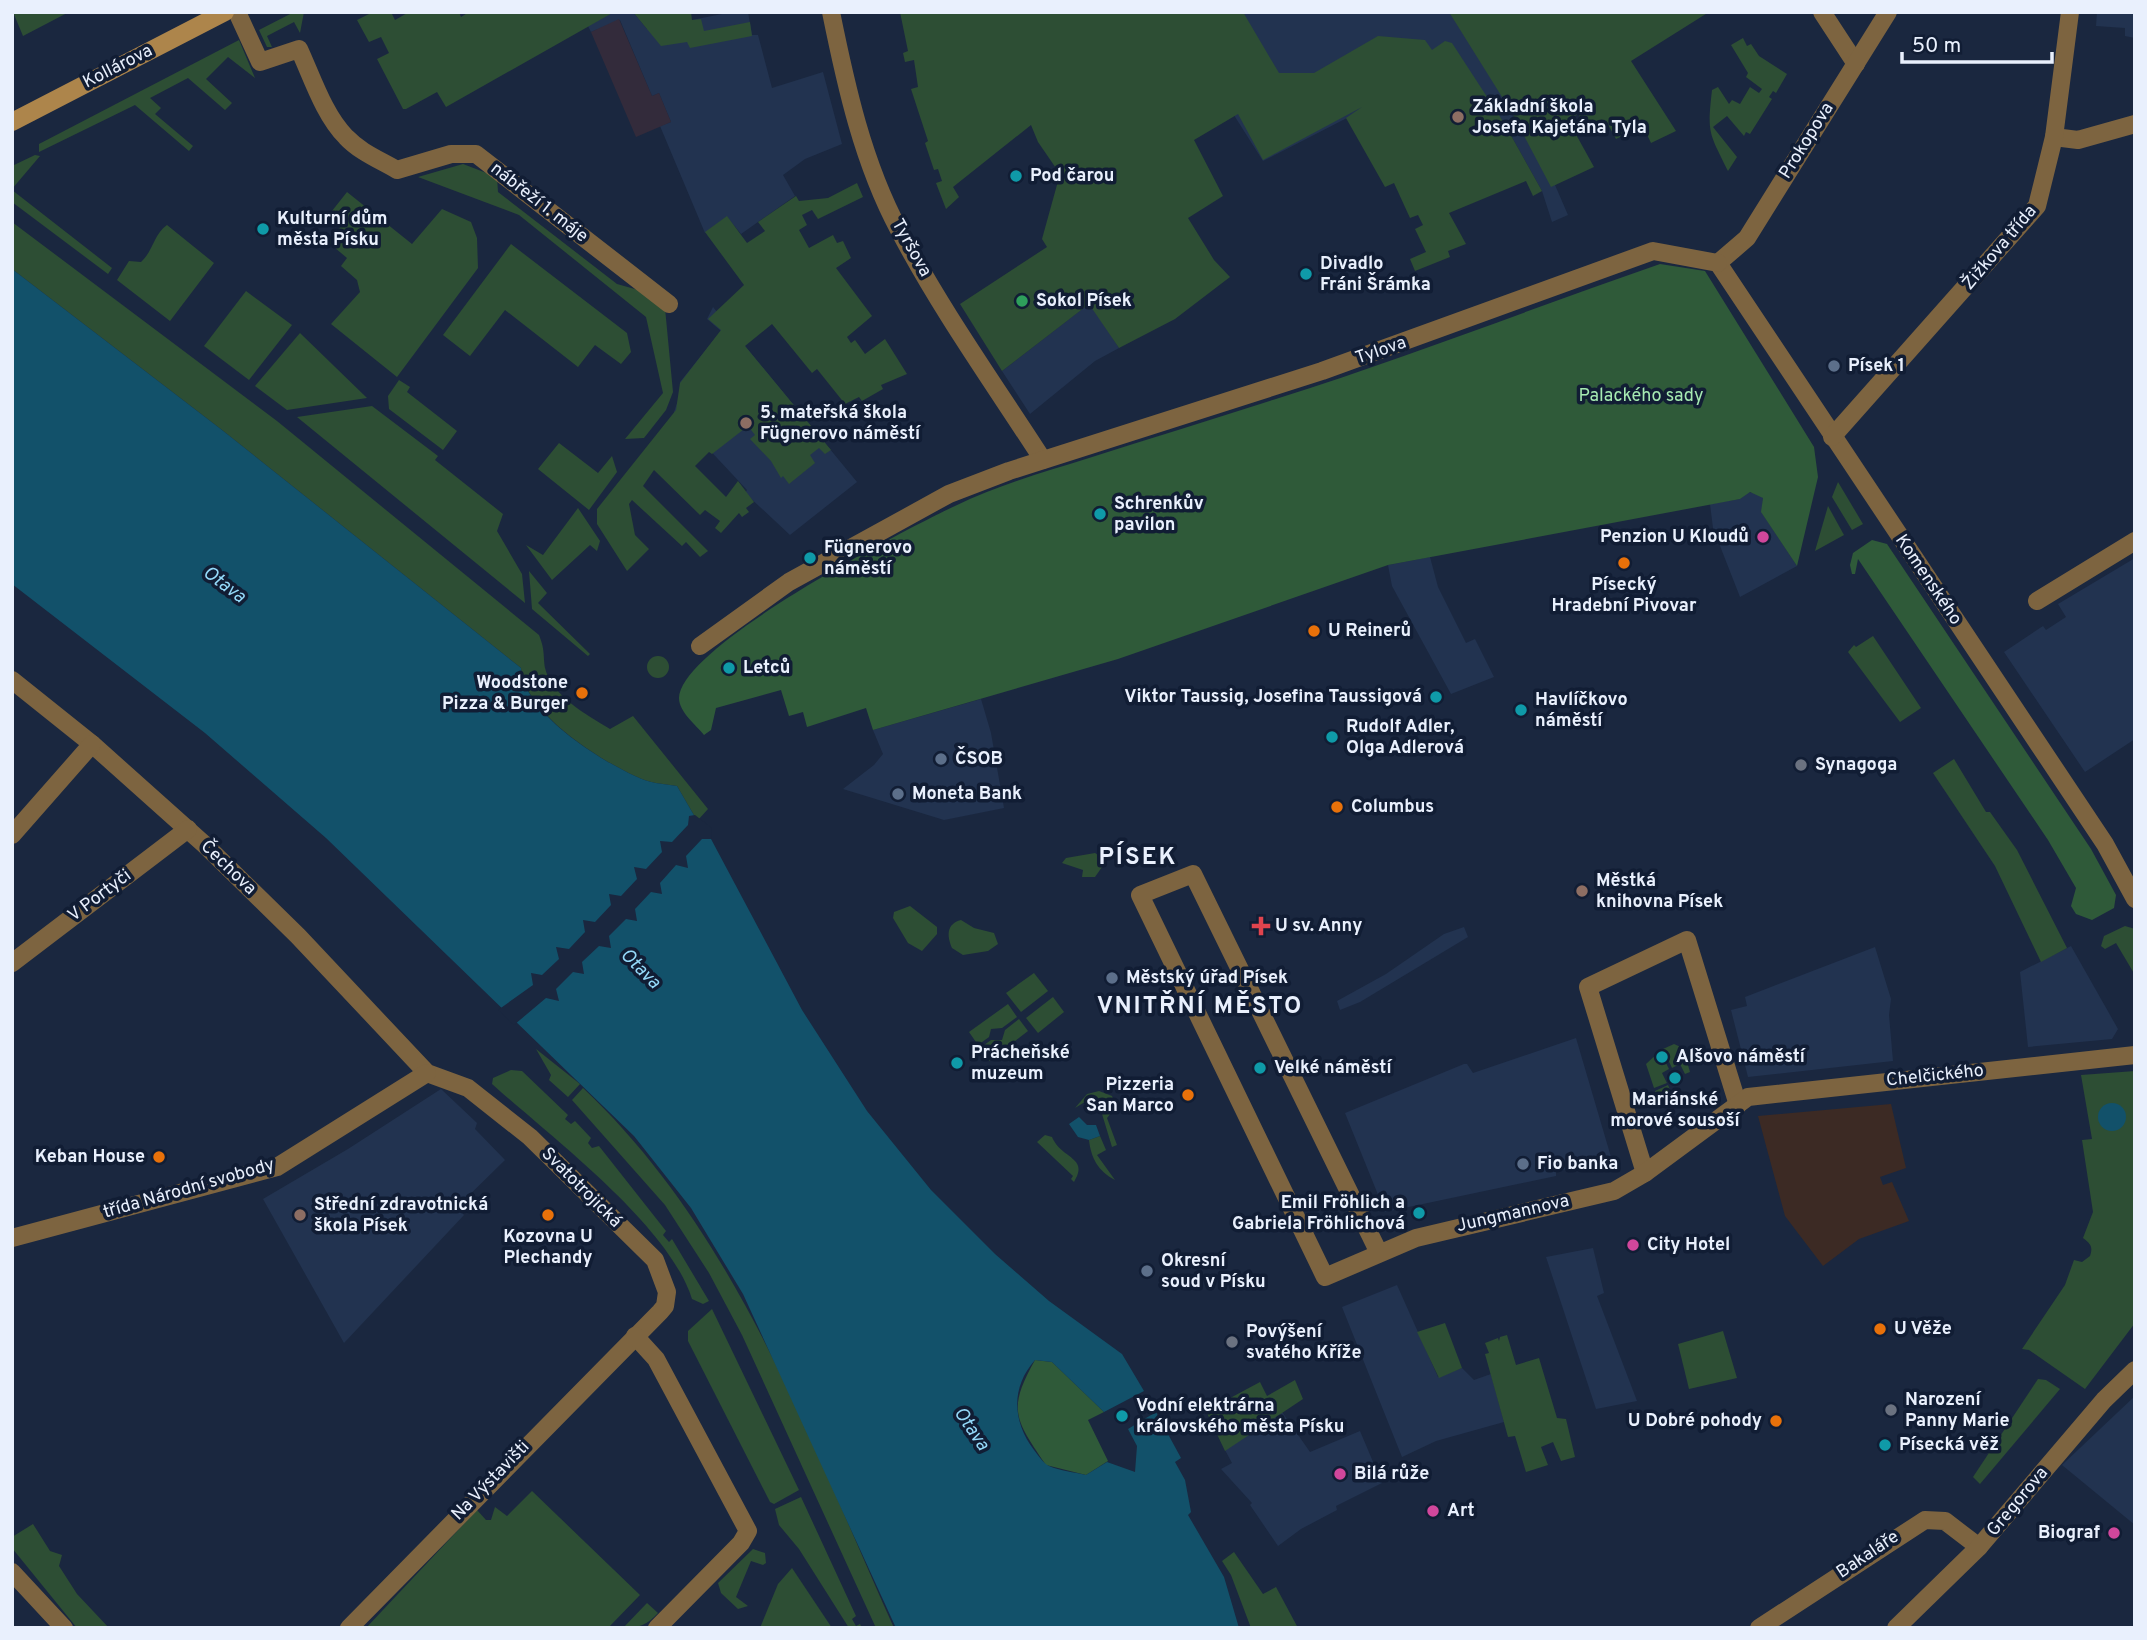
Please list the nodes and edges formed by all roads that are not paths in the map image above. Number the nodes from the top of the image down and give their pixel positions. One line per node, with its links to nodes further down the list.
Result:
1 (225, 12): 8 (main road, Kollárova)
2 (237, 12): 12 (street, nábřeží 1. máje)
3 (831, 12): 14 (street, Tyršova)
4 (1822, 12): 7 (street)
5 (1888, 12): 7 (street, Prokopova)
6 (2070, 12): 10 (street, Žižkova třída)
7 (1856, 64): 11 (street, Prokopova)
8 (12, 122)
9 (2135, 124): 10 (street)
10 (2054, 137): 13 (street, Žižkova třída)
11 (1718, 263): 13 (street, Komenského); 14 (street, Tylova)
12 (669, 304)
13 (1832, 437): 22 (street, Komenského)
14 (1043, 460): 17 (street)
15 (2135, 541): 16 (street)
16 (2037, 601)
17 (701, 646)
18 (12, 680): 19 (street, Čechova)
19 (92, 744): 20 (street, Čechova); 21 (street)
20 (188, 829): 23 (street, V Portyči); 25 (street, Čechova)
21 (12, 835)
22 (2135, 900)
23 (12, 963)
24 (2135, 1055): 26 (street, Chelčického)
25 (427, 1073): 28 (street, třída Národní svobody); 30 (street, Svatotrojická)
26 (1738, 1105): 27 (street); 27 (street)
27 (1645, 1173): 29 (street, Jungmannova)
28 (12, 1238)
29 (1379, 1253): 29 (street)
30 (635, 1336): 36 (street, Na Výstavišti); 37 (street)
31 (2135, 1370): 32 (street, Gregorova)
32 (1979, 1547): 34 (street, Gregorova); 38 (street, Bakaláře)
33 (12, 1572): 35 (street)
34 (1894, 1626)
35 (64, 1628)
36 (349, 1628)
37 (657, 1628)
38 (1759, 1628)

